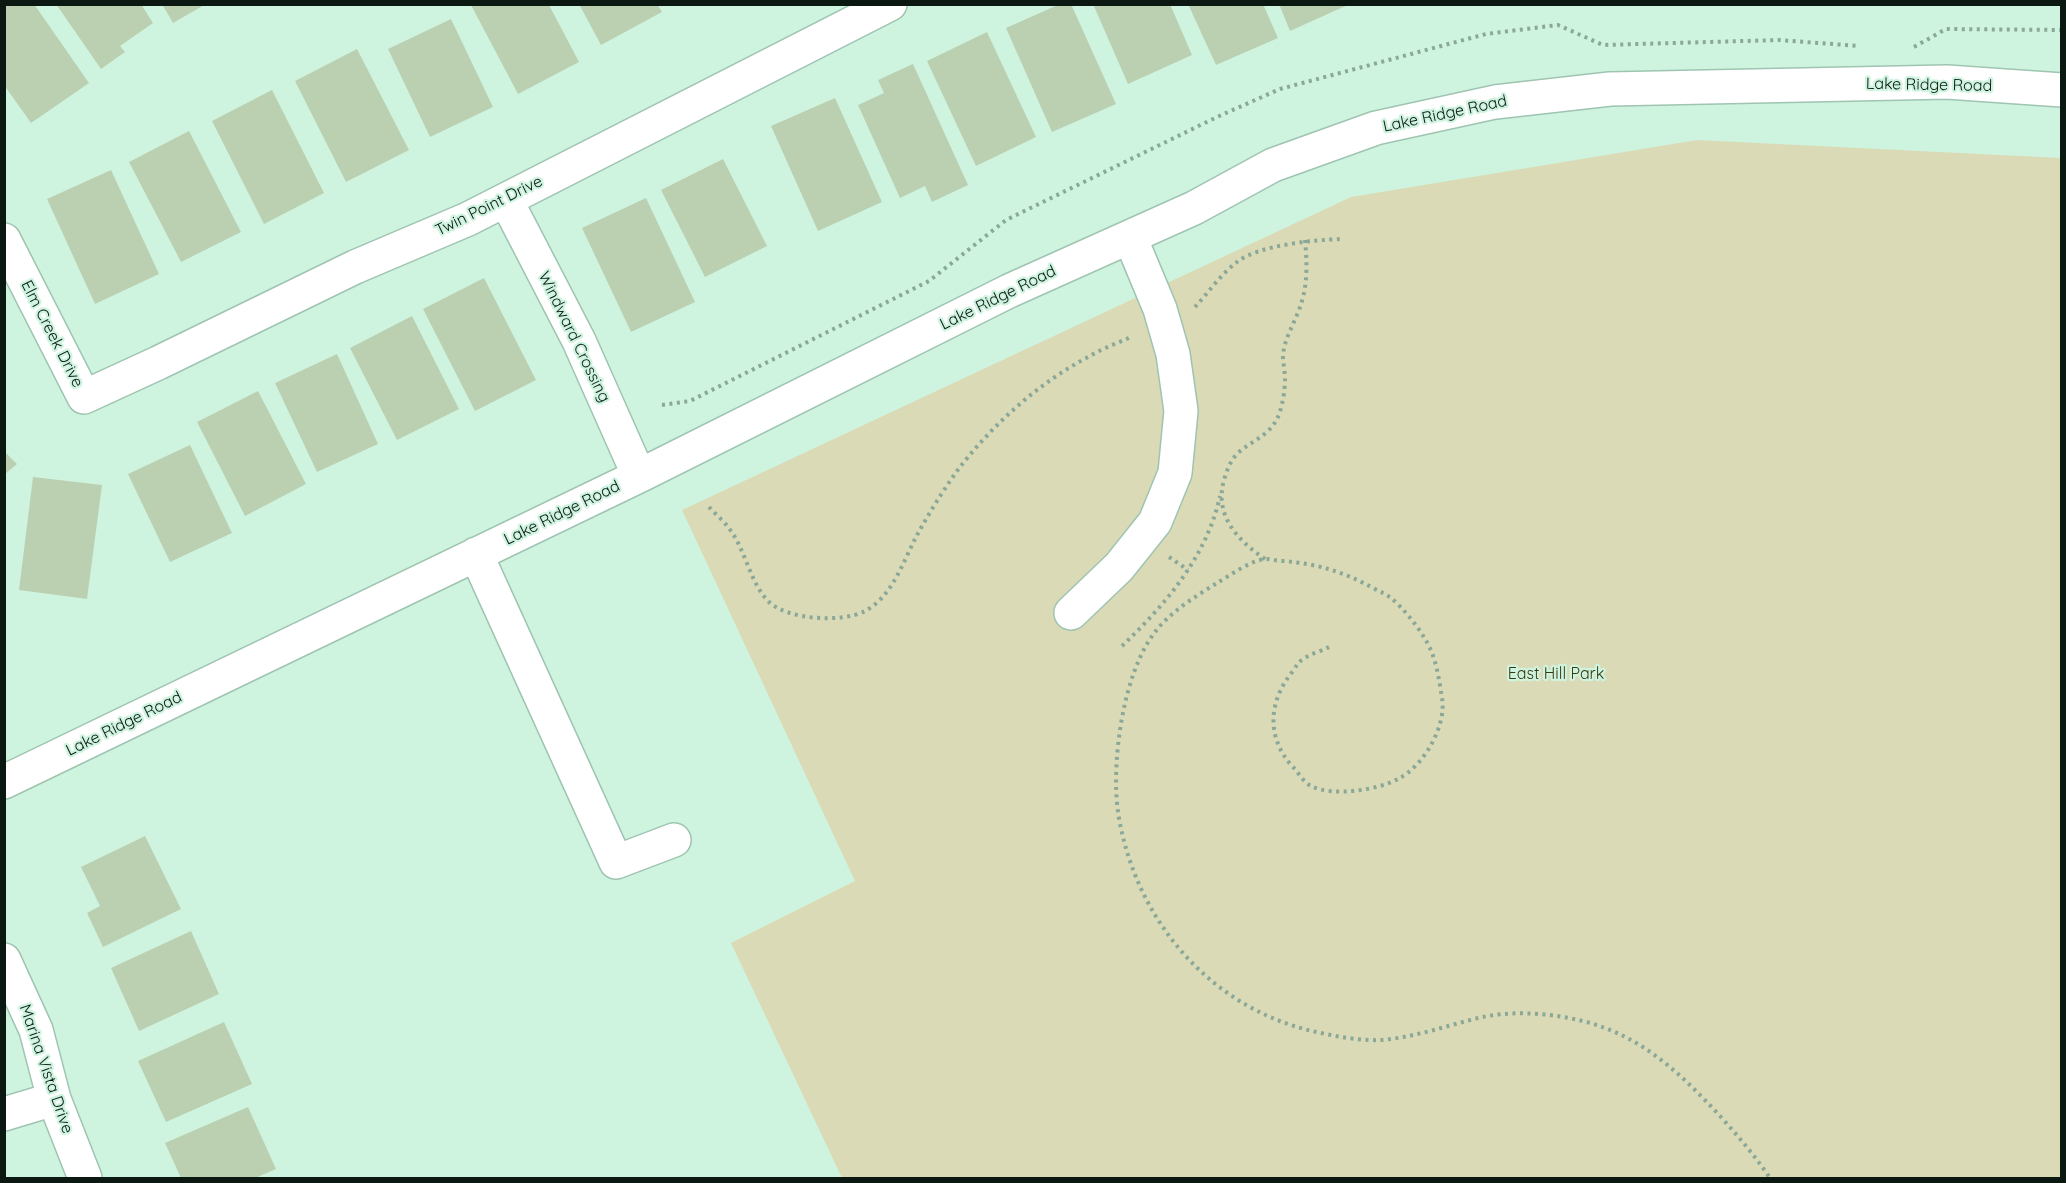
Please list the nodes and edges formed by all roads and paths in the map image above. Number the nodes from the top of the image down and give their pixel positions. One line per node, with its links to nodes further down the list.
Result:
1 (890, 4): 3 (street, Twin Point Drive)
2 (2061, 90): 4 (street, Lake Ridge Road)
3 (506, 200): 9 (street, Twin Point Drive); 10 (street, Windward Crossing)
4 (1130, 237): 8 (street); 10 (street, Lake Ridge Road)
5 (1341, 239): 7 (path)
6 (4, 240): 9 (street, Elm Creek Drive)
7 (1305, 240): 8 (path); 11 (path)
8 (1164, 324): 12 (path); 15 (street)
9 (84, 397)
10 (639, 476): 13 (street, Lake Ridge Road)
11 (1221, 490): 14 (path); 16 (path)
12 (709, 507)
13 (476, 554): 18 (street, Lake Ridge Road); 19 (street)
14 (1265, 560): 17 (path); 24 (path)
15 (1071, 613)
16 (1122, 646)
17 (1329, 647)
18 (4, 782)
19 (674, 840)
20 (4, 960): 21 (street, Marina Vista Drive)
21 (54, 1099): 22 (street); 23 (street, Marina Vista Drive)
22 (4, 1114)
23 (85, 1179)
24 (1770, 1179)

